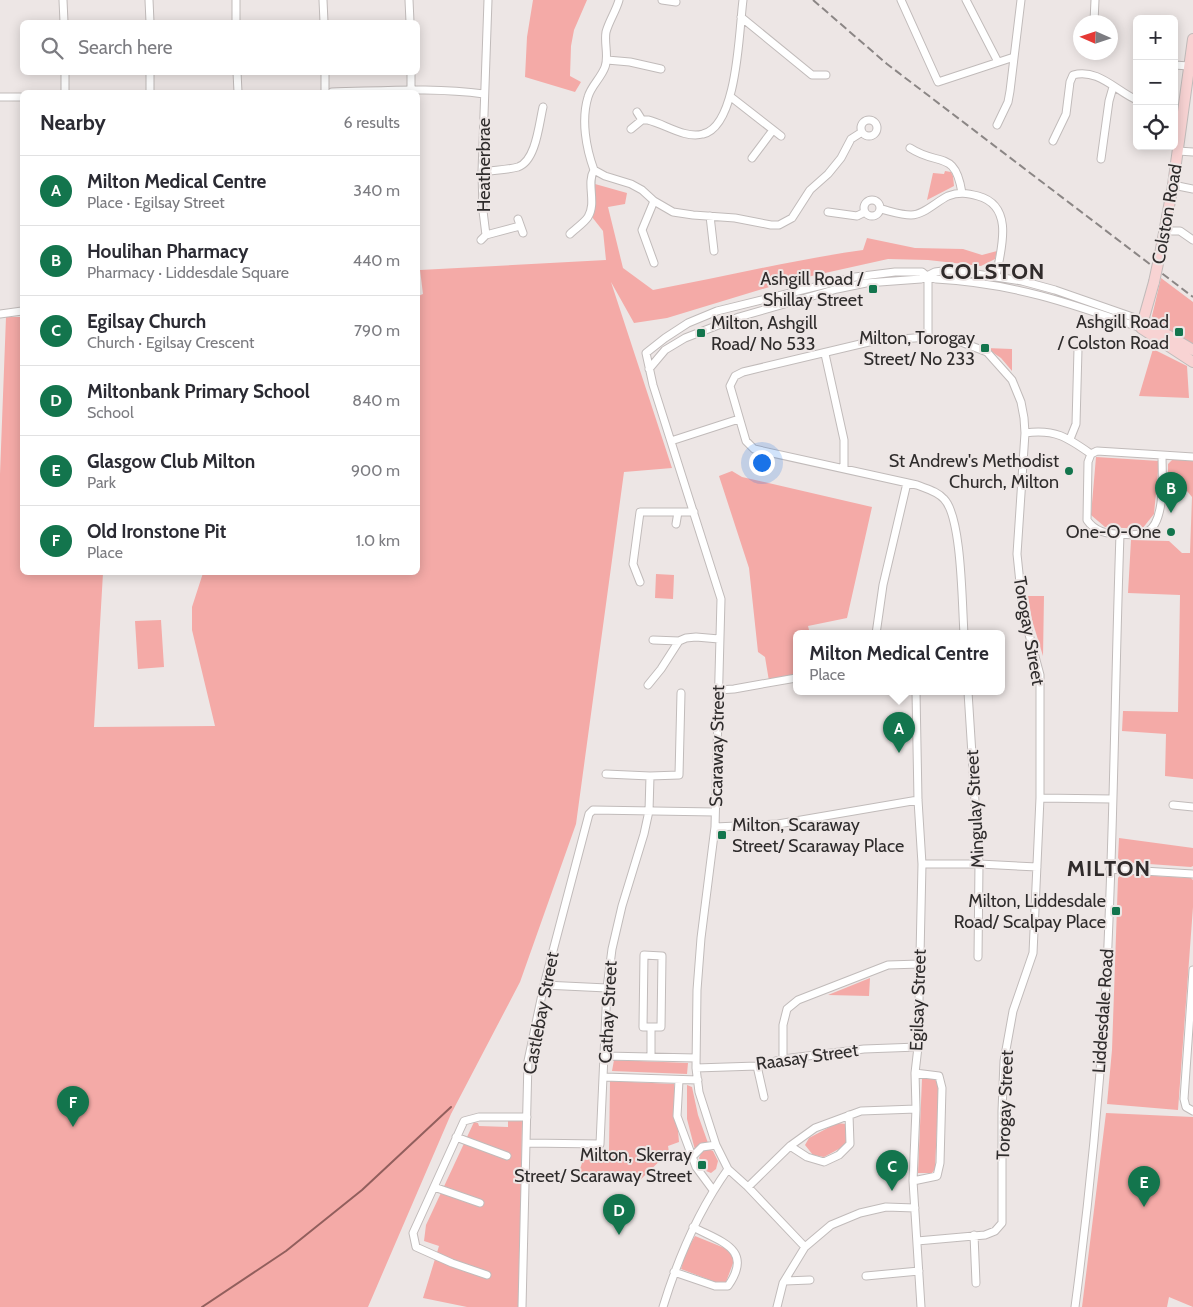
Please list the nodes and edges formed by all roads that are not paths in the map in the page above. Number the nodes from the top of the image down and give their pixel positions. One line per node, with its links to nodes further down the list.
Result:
1 (63, 0): 17 (street)
2 (149, 0): 18 (street)
3 (236, 0): 19 (street)
4 (323, 0): 20 (street)
5 (409, 0): 21 (street)
6 (488, 0): 44 (street, Heatherbrae)
7 (619, 0): 24 (street)
8 (662, 0): 14 (street)
9 (743, 0): 16 (street)
10 (901, 0): 25 (street)
11 (966, 0): 25 (street)
12 (1021, 0): 23 (street)
13 (1095, 0): 15 (street)
14 (676, 2)
15 (1094, 15)
16 (741, 18): 34 (street); 47 (street)
17 (64, 20)
18 (150, 20)
19 (236, 20)
20 (324, 20)
21 (410, 20)
22 (1193, 39): 27 (street, Colston Road)
23 (1014, 57): 25 (street); 53 (street)
24 (607, 60): 28 (street); 64 (street)
25 (998, 62)
26 (1178, 66): 27 (street)
27 (1189, 66): 49 (street, Colston Road)
28 (660, 69)
29 (65, 75): 38 (street)
30 (150, 75): 39 (street)
31 (237, 75): 40 (street)
32 (325, 75): 41 (street)
33 (411, 75): 42 (street)
34 (812, 75): 35 (street); 36 (street)
35 (826, 75)
36 (813, 84)
37 (1113, 86): 48 (street); 58 (street); 63 (street)
38 (65, 90)
39 (150, 90)
40 (238, 90)
41 (325, 90)
42 (411, 90)
43 (420, 91): 44 (street)
44 (484, 94): 65 (street, Heatherbrae)
45 (0, 97): 46 (street)
46 (20, 97)
47 (731, 97): 52 (street); 55 (street)
48 (1133, 98)
49 (1179, 106): 60 (street, Colston Road)
50 (540, 110): 65 (street)
51 (637, 112): 52 (street)
52 (642, 120): 54 (street)
53 (997, 125)
54 (631, 129)
55 (773, 130): 57 (street); 62 (street)
56 (862, 132): 73 (street)
57 (781, 136)
58 (1053, 141)
59 (910, 148): 68 (street)
60 (1178, 151): 61 (street); 66 (street, Colston Road)
61 (1193, 152)
62 (752, 158)
63 (1101, 159)
64 (594, 170): 69 (street); 76 (street)
65 (482, 172): 74 (street, Heatherbrae)
66 (1173, 185): 67 (street); 75 (street, Colston Road)
67 (1193, 189)
68 (962, 193): 70 (street); 80 (street)
69 (654, 201): 73 (street); 79 (street)
70 (881, 210): 72 (street); 72 (street)
71 (828, 212): 72 (street)
72 (865, 212)
73 (710, 216): 78 (street)
74 (520, 226)
75 (1164, 231): 77 (street); 84 (street, Colston Road, bridge)
76 (570, 234)
77 (1193, 240)
78 (714, 251)
79 (654, 263)
80 (996, 276): 81 (street); 84 (street)
81 (928, 277): 84 (street); 85 (street); 90 (street); 90 (street)
82 (20, 311): 83 (street)
83 (0, 314)
84 (1142, 325): 87 (street); 89 (street)
85 (928, 337): 88 (street, Torogay Street); 92 (street, Torogay Street)
86 (1078, 349): 93 (street)
87 (1193, 350)
88 (825, 354): 91 (street, Torogay Street); 98 (street)
89 (1193, 362)
90 (649, 369): 94 (street, Scaraway Street)
91 (739, 420): 94 (street); 98 (street)
92 (1024, 433): 93 (street); 118 (street, Torogay Street)
93 (1070, 439): 95 (street)
94 (672, 441): 101 (street, Scaraway Street)
95 (1091, 454): 96 (street); 103 (street)
96 (1162, 455): 97 (street); 103 (street)
97 (1193, 457)
98 (844, 468): 99 (street)
99 (907, 483): 105 (street); 106 (street)
100 (678, 512): 101 (street); 102 (street); 104 (street)
101 (694, 512): 107 (street, Scaraway Street)
102 (676, 524)
103 (1120, 534): 119 (street, Liddesdale Road)
104 (640, 582)
105 (877, 630)
106 (964, 630)
107 (719, 639): 109 (street); 112 (street, Scaraway Street)
108 (653, 640): 109 (street)
109 (679, 641): 111 (street)
110 (793, 679): 112 (street)
111 (648, 685)
112 (718, 690): 124 (street, Scaraway Street)
113 (682, 693): 117 (street)
114 (916, 695): 120 (street, Egilsay Street)
115 (968, 695): 127 (street, Mingulay Street)
116 (606, 774): 117 (street)
117 (650, 776): 123 (street, Cathay Street)
118 (1040, 798): 119 (street); 128 (street, Torogay Street)
119 (1112, 799): 129 (street, Liddesdale Road)
120 (918, 800): 125 (street); 126 (street, Egilsay Street)
121 (1173, 805): 122 (street)
122 (1193, 807)
123 (650, 811): 124 (street); 134 (street, Castlebay Street); 135 (street, Cathay Street)
124 (715, 812): 125 (street, Scaraway Street)
125 (715, 827): 140 (street, Scaraway Street)
126 (922, 864): 127 (street); 132 (street, Egilsay Street)
127 (979, 864): 128 (street); 131 (street, Mingulay Street)
128 (1038, 867): 167 (street, Torogay Street)
129 (1110, 869): 130 (street); 181 (street, Liddesdale Road)
130 (1193, 874)
131 (978, 957)
132 (920, 964): 137 (street, Egilsay Street); 141 (street)
133 (1193, 970): 150 (street)
134 (544, 985): 135 (street); 152 (street, Castlebay Street)
135 (607, 988): 138 (street, Cathay Street)
136 (651, 1027): 136 (street); 139 (street)
137 (918, 1047): 141 (street, Raasay Street); 144 (street, Egilsay Street)
138 (605, 1056): 139 (street); 145 (street, Cathay Street)
139 (650, 1057): 140 (street)
140 (696, 1058): 143 (street, Scaraway Street)
141 (783, 1059): 142 (street, Raasay Street)
142 (757, 1066): 143 (street, Raasay Street); 148 (street)
143 (696, 1068): 147 (street, Scaraway Street)
144 (915, 1072): 149 (street, Egilsay Street); 160 (street)
145 (604, 1077): 146 (street); 154 (street, Cathay Street)
146 (679, 1080): 147 (street); 158 (street)
147 (698, 1080): 155 (street, Scaraway Street)
148 (764, 1098)
149 (916, 1109): 151 (street); 160 (street, Egilsay Street)
150 (1190, 1109)
151 (849, 1115): 156 (street); 156 (street)
152 (527, 1117): 153 (street); 154 (street, Castlebay Street)
153 (456, 1138): 157 (street); 161 (street)
154 (527, 1143): 177 (street, Castlebay Street)
155 (716, 1145): 158 (street); 159 (street, Scaraway Street)
156 (790, 1146): 162 (street)
157 (508, 1156)
158 (692, 1157): 163 (street)
159 (728, 1169): 162 (street, Scaraway Street); 163 (street)
160 (913, 1181): 165 (street, Egilsay Street)
161 (434, 1187): 164 (street); 172 (street)
162 (748, 1187): 169 (street, Scaraway Street)
163 (713, 1190): 166 (street)
164 (480, 1203)
165 (915, 1208): 168 (street, Egilsay Street); 169 (street)
166 (693, 1227): 171 (street); 171 (street)
167 (974, 1235): 168 (street, Torogay Street); 176 (street)
168 (917, 1240): 170 (street, Egilsay Street)
169 (805, 1247): 175 (street)
170 (919, 1271): 173 (street); 180 (street, Egilsay Street)
171 (674, 1272): 178 (street)
172 (487, 1275)
173 (866, 1276)
174 (810, 1280): 175 (street)
175 (784, 1281): 179 (street)
176 (976, 1283)
177 (522, 1307)
178 (663, 1307)
179 (777, 1307)
180 (921, 1307)
181 (1075, 1307)

